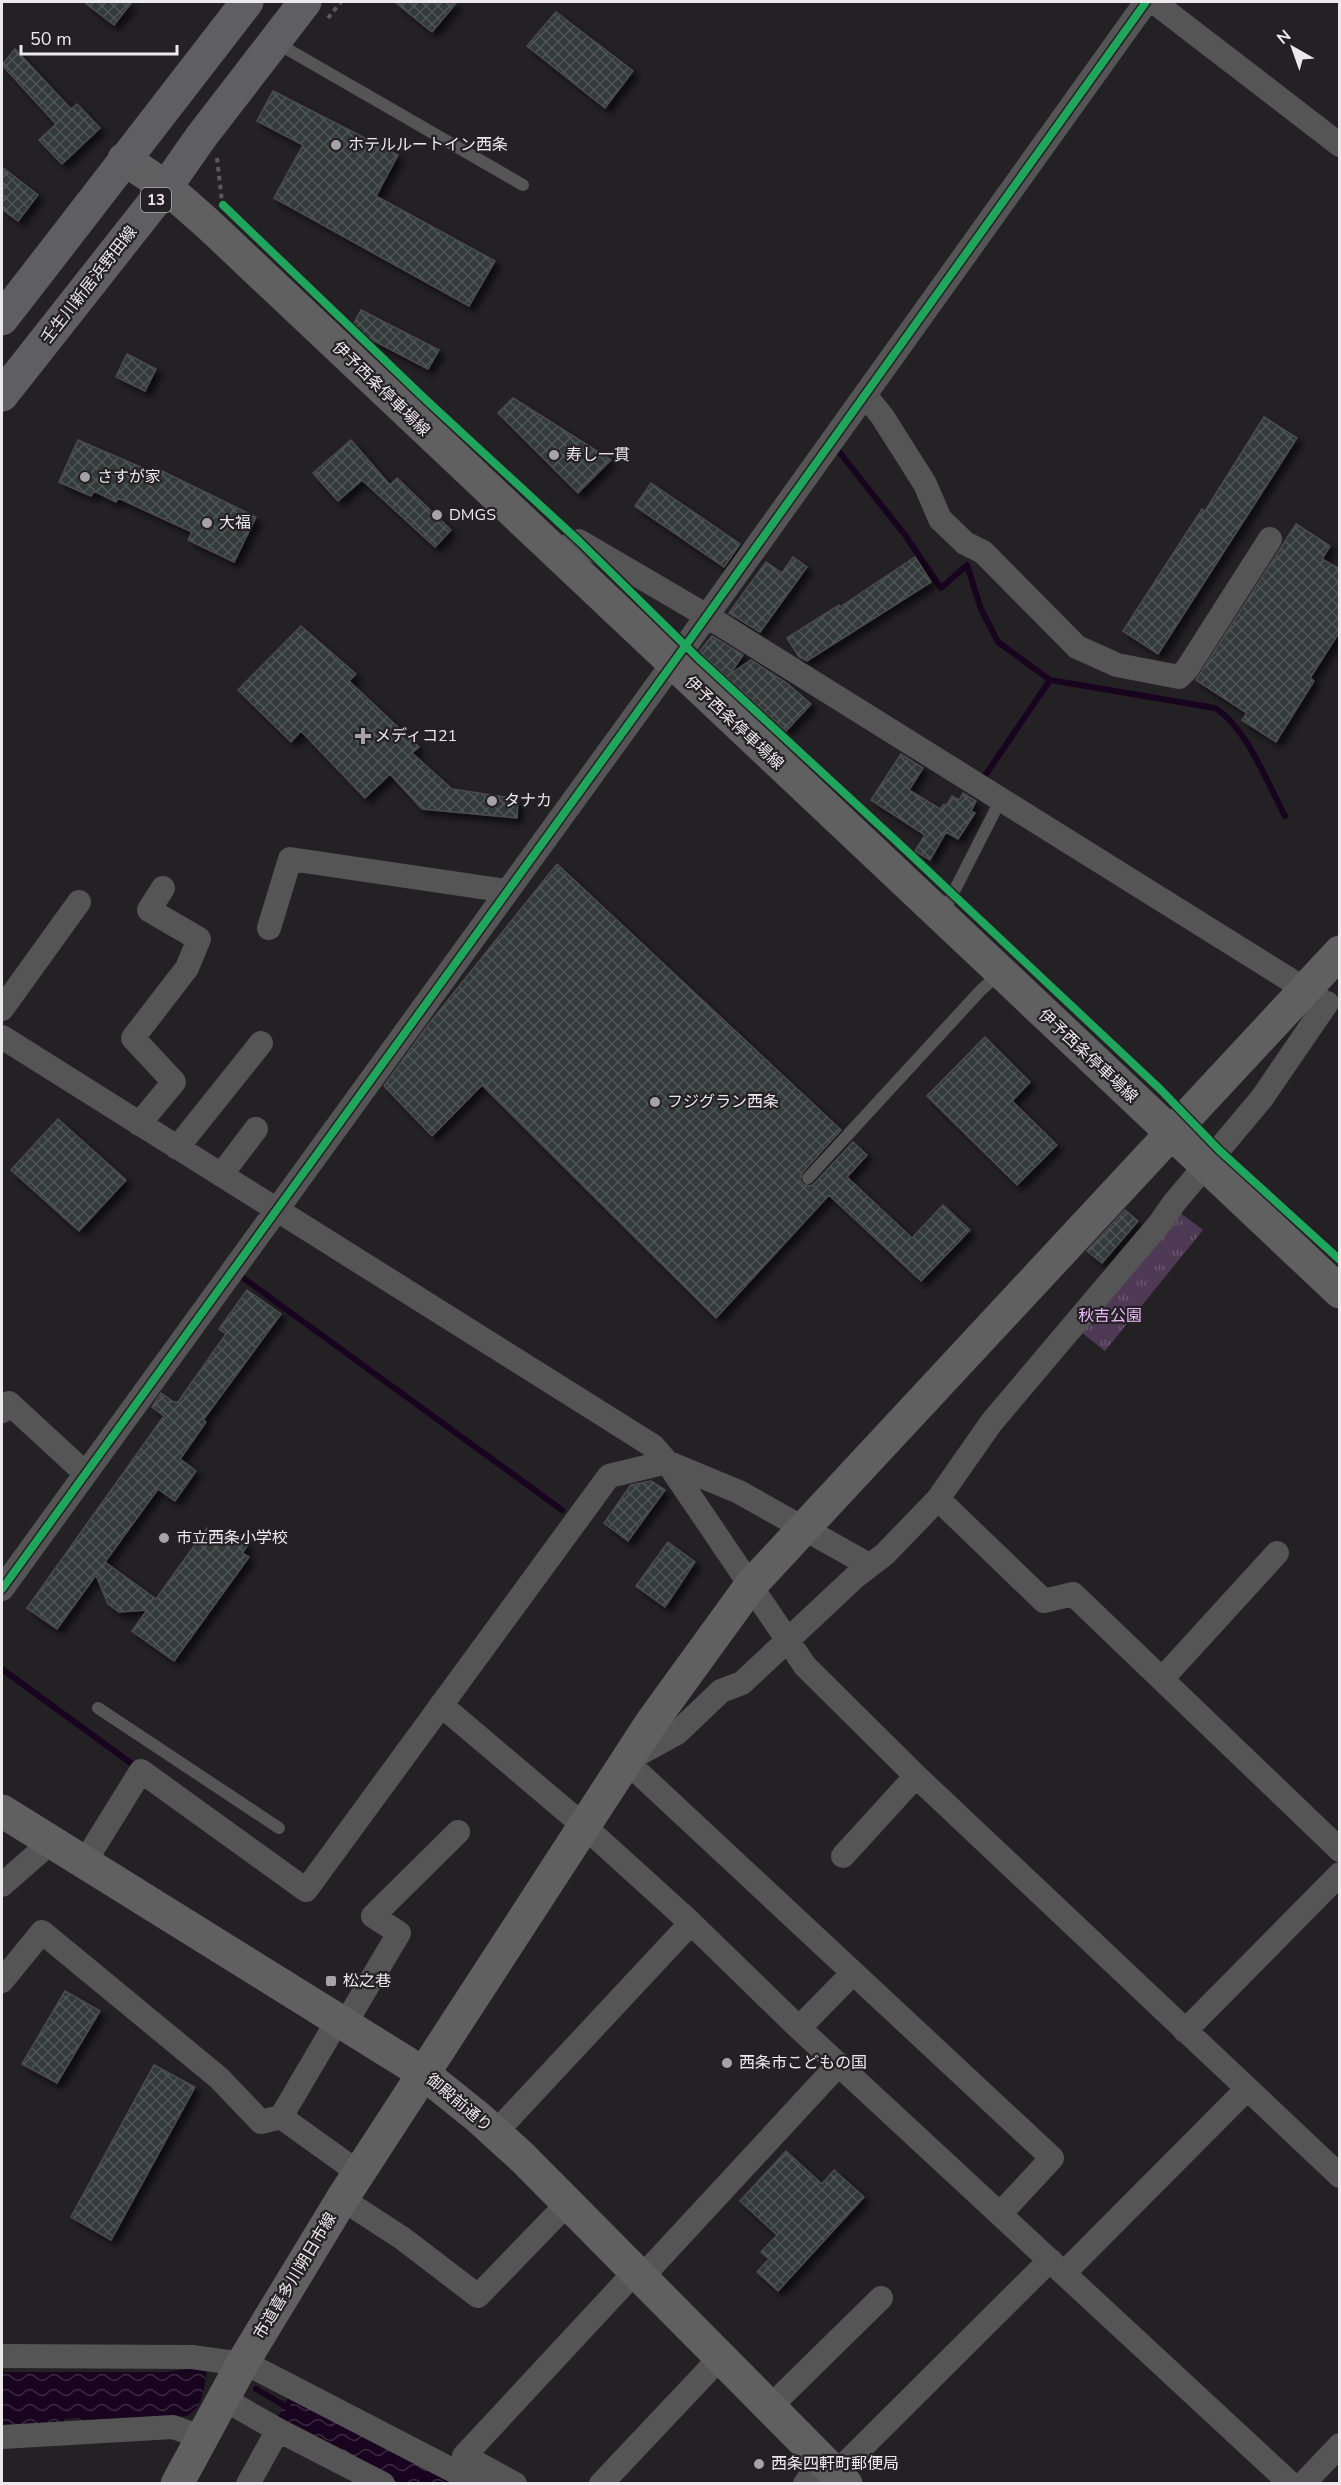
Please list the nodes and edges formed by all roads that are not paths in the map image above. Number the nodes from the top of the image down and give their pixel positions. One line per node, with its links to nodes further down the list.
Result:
1 (247, 2): 7 (main road)
2 (1146, 2): 12 (street)
3 (1155, 2): 6 (street)
4 (316, 11): 5 (main road, 壬生川新居浜野田線 / 13)
5 (274, 42): 8 (lane); 9 (main road, 壬生川新居浜野田線 / 13)
6 (1340, 145)
7 (124, 159): 9 (street, 伊予西条停車場線); 10 (main road)
8 (523, 185)
9 (166, 187): 11 (main road, 壬生川新居浜野田線 / 13); 14 (street, 伊予西条停車場線)
10 (2, 319)
11 (2, 395)
12 (865, 395): 13 (street); 15 (street)
13 (1270, 539)
14 (554, 552): 15 (street); 16 (street, 伊予西条停車場線)
15 (707, 616): 16 (street); 17 (street)
16 (672, 664): 19 (street); 21 (street, 伊予西条停車場線)
17 (1000, 799): 21 (lane); 25 (street)
18 (163, 888): 29 (street)
19 (507, 891): 22 (street); 36 (street)
20 (79, 902): 26 (street)
21 (941, 918): 24 (street, 伊予西条停車場線)
22 (269, 928)
23 (1340, 952): 25 (street, 市道喜多川朔日市線)
24 (1000, 973): 31 (street, 伊予西条停車場線); 35 (lane)
25 (1324, 1001): 31 (street, 市道喜多川朔日市線); 33 (street)
26 (2, 1009)
27 (2, 1037): 29 (street)
28 (261, 1043): 32 (street)
29 (140, 1124): 32 (street)
30 (256, 1129): 34 (street)
31 (1170, 1134): 33 (street, 伊予西条停車場線); 42 (street, 市道喜多川朔日市線)
32 (177, 1148): 34 (street)
33 (1205, 1167): 37 (street, 伊予西条停車場線); 41 (street)
34 (220, 1175): 36 (street)
35 (808, 1178)
36 (275, 1210): 39 (street); 40 (street)
37 (1340, 1292)
38 (4, 1403): 40 (street)
39 (667, 1462): 42 (street); 45 (street); 49 (street)
40 (85, 1473): 46 (street)
41 (938, 1499): 44 (street); 48 (street)
42 (802, 1527): 44 (street); 45 (street, 市道喜多川朔日市線)
43 (1277, 1553): 48 (street)
44 (869, 1565): 47 (street)
45 (751, 1585): 47 (street); 52 (street, 市道喜多川朔日市線)
46 (2, 1589)
47 (789, 1640): 52 (street); 53 (street)
48 (1162, 1679): 59 (street)
49 (441, 1705): 51 (street); 55 (street)
50 (98, 1708): 51 (lane)
51 (148, 1759): 56 (lane); 61 (street)
52 (626, 1761): 55 (street, 市道喜多川朔日市線); 65 (street)
53 (916, 1776): 60 (street); 69 (street)
54 (2, 1811): 58 (street, 御殿前通り)
55 (584, 1826): 64 (street); 71 (street, 市道喜多川朔日市線)
56 (279, 1828)
57 (458, 1832): 67 (street)
58 (51, 1842): 61 (street, 御殿前通り); 63 (street)
59 (1340, 1850)
60 (843, 1856)
61 (84, 1863): 67 (street, 御殿前通り)
62 (1340, 1874): 69 (street)
63 (2, 1885)
64 (691, 1923): 68 (street); 74 (street)
65 (852, 1974): 68 (street); 78 (street)
66 (2, 1981): 73 (street)
67 (341, 2022): 71 (street, 御殿前通り); 73 (street)
68 (800, 2028): 70 (street)
69 (1185, 2031): 72 (street)
70 (839, 2064): 78 (street); 80 (street)
71 (423, 2073): 74 (street, 御殿前通り); 76 (street, 市道喜多川朔日市線)
72 (1247, 2089): 75 (street); 79 (street)
73 (281, 2117): 76 (street)
74 (495, 2133): 77 (street, 御殿前通り)
75 (1340, 2176)
76 (350, 2186): 77 (street); 84 (street, 市道喜多川朔日市線)
77 (568, 2203): 80 (street, 御殿前通り)
78 (1000, 2214): 79 (street)
79 (1057, 2266): 91 (street); 98 (street)
80 (638, 2275): 83 (street, 御殿前通り); 96 (street)
81 (881, 2298): 86 (street)
82 (2, 2356): 84 (street)
83 (720, 2358): 86 (street, 御殿前通り); 97 (street)
84 (242, 2364): 85 (street, 市道喜多川朔日市線); 95 (street)
85 (224, 2399): 87 (street); 89 (street, 市道喜多川朔日市線)
86 (769, 2408): 91 (street, 御殿前通り)
87 (278, 2430): 93 (street); 94 (street)
88 (2, 2437): 89 (street)
89 (201, 2438): 92 (street, 市道喜多川朔日市線)
90 (1340, 2445): 99 (street)
91 (827, 2476)
92 (177, 2484)
93 (248, 2484)
94 (383, 2484)
95 (479, 2484)
96 (515, 2484)
97 (602, 2484)
98 (1291, 2484)
99 (1303, 2484)

